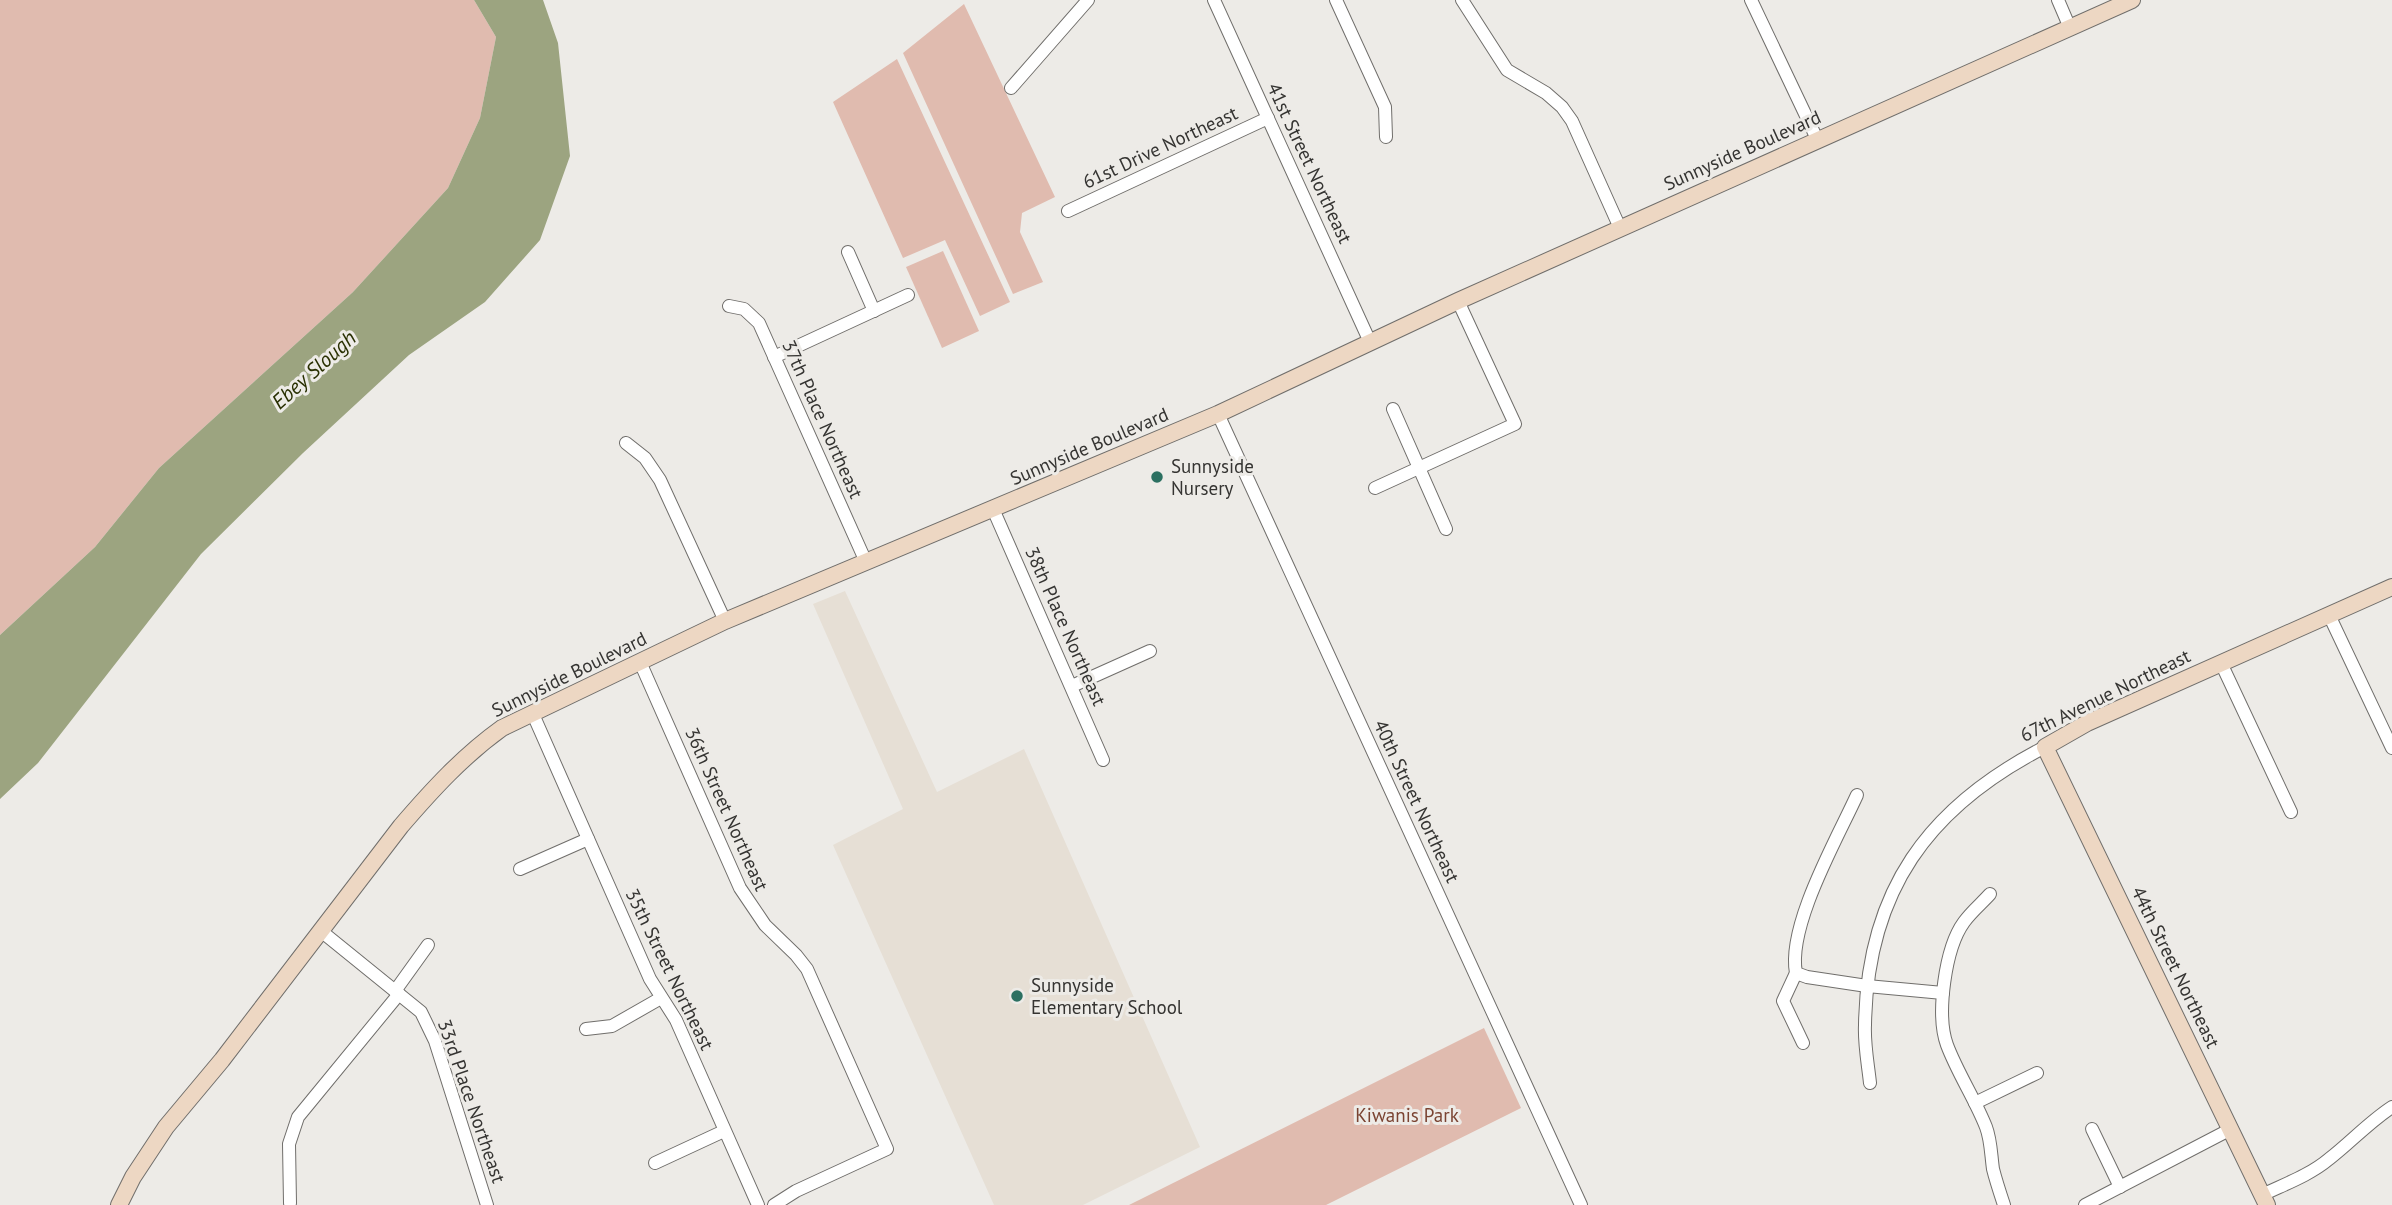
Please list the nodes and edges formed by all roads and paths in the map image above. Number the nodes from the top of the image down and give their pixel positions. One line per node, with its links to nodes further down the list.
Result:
1 (1088, 0): 9 (street)
2 (1214, 0): 10 (street, 41st Street Northeast)
3 (1336, 0): 11 (street)
4 (1462, 0): 14 (street)
5 (1751, 0): 12 (street)
6 (2058, 0): 8 (street)
7 (2132, 0): 8 (street, Sunnyside Boulevard)
8 (2070, 28): 12 (street, Sunnyside Boulevard)
9 (1011, 88)
10 (1268, 118): 13 (street, 61st Drive Northeast); 20 (street, 41st Street Northeast)
11 (1386, 137)
12 (1817, 139): 14 (street, Sunnyside Boulevard)
13 (1068, 211)
14 (1620, 228): 17 (street, Sunnyside Boulevard)
15 (848, 252): 19 (street)
16 (908, 295): 19 (street)
17 (1458, 301): 20 (street, Sunnyside Boulevard); 25 (street)
18 (729, 306): 21 (street, 37th Place Northeast)
19 (874, 311): 21 (street)
20 (1370, 342): 23 (street, Sunnyside Boulevard)
21 (774, 357): 29 (street, 37th Place Northeast)
22 (1393, 409): 25 (street)
23 (1218, 414): 27 (street, Sunnyside Boulevard); 70 (street, 40th Street Northeast)
24 (626, 443): 32 (street)
25 (1419, 468): 26 (street); 28 (street)
26 (1375, 488)
27 (993, 509): 29 (street, Sunnyside Boulevard); 36 (street, 38th Place Northeast)
28 (1446, 529)
29 (866, 562): 32 (street, Sunnyside Boulevard)
30 (2392, 587): 31 (street, 67th Avenue Northeast)
31 (2329, 615): 35 (street, 67th Avenue Northeast); 39 (street)
32 (725, 621): 34 (street, Sunnyside Boulevard)
33 (1150, 651): 36 (street)
34 (640, 662): 37 (street, Sunnyside Boulevard); 69 (street, 36th Street Northeast)
35 (2221, 663): 38 (street, 67th Avenue Northeast); 42 (street)
36 (1072, 686): 40 (street, 38th Place Northeast)
37 (532, 712): 43 (street, 35th Street Northeast); 46 (street, Sunnyside Boulevard)
38 (2045, 747): 49 (street, 67th Avenue Northeast); 60 (street, 44th Street Northeast)
39 (2392, 748)
40 (1103, 760)
41 (1857, 795): 48 (street)
42 (2291, 812)
43 (588, 839): 44 (street); 52 (street, 35th Street Northeast)
44 (520, 869)
45 (1990, 894): 51 (street)
46 (321, 931): 50 (street, 33rd Place Northeast); 66 (street, Sunnyside Boulevard)
47 (428, 945): 50 (street)
48 (1796, 973): 49 (street); 54 (street)
49 (1867, 986): 51 (street); 56 (street, 67th Avenue Northeast)
50 (397, 993): 65 (street); 67 (street, 33rd Place Northeast)
51 (1943, 993): 57 (street)
52 (661, 998): 53 (street); 61 (street, 35th Street Northeast)
53 (586, 1029)
54 (1803, 1042)
55 (2037, 1073): 57 (street)
56 (1870, 1083)
57 (1975, 1103): 71 (street)
58 (2392, 1107): 64 (street)
59 (2092, 1129): 63 (street)
60 (2231, 1129): 63 (street); 64 (street, 44th Street Northeast)
61 (724, 1131): 62 (street); 68 (street, 35th Street Northeast)
62 (655, 1163)
63 (2120, 1187): 72 (street)
64 (2265, 1200)
65 (290, 1203)
66 (119, 1205)
67 (486, 1205)
68 (758, 1205)
69 (774, 1205)
70 (1581, 1205)
71 (2004, 1205)
72 (2085, 1205)

